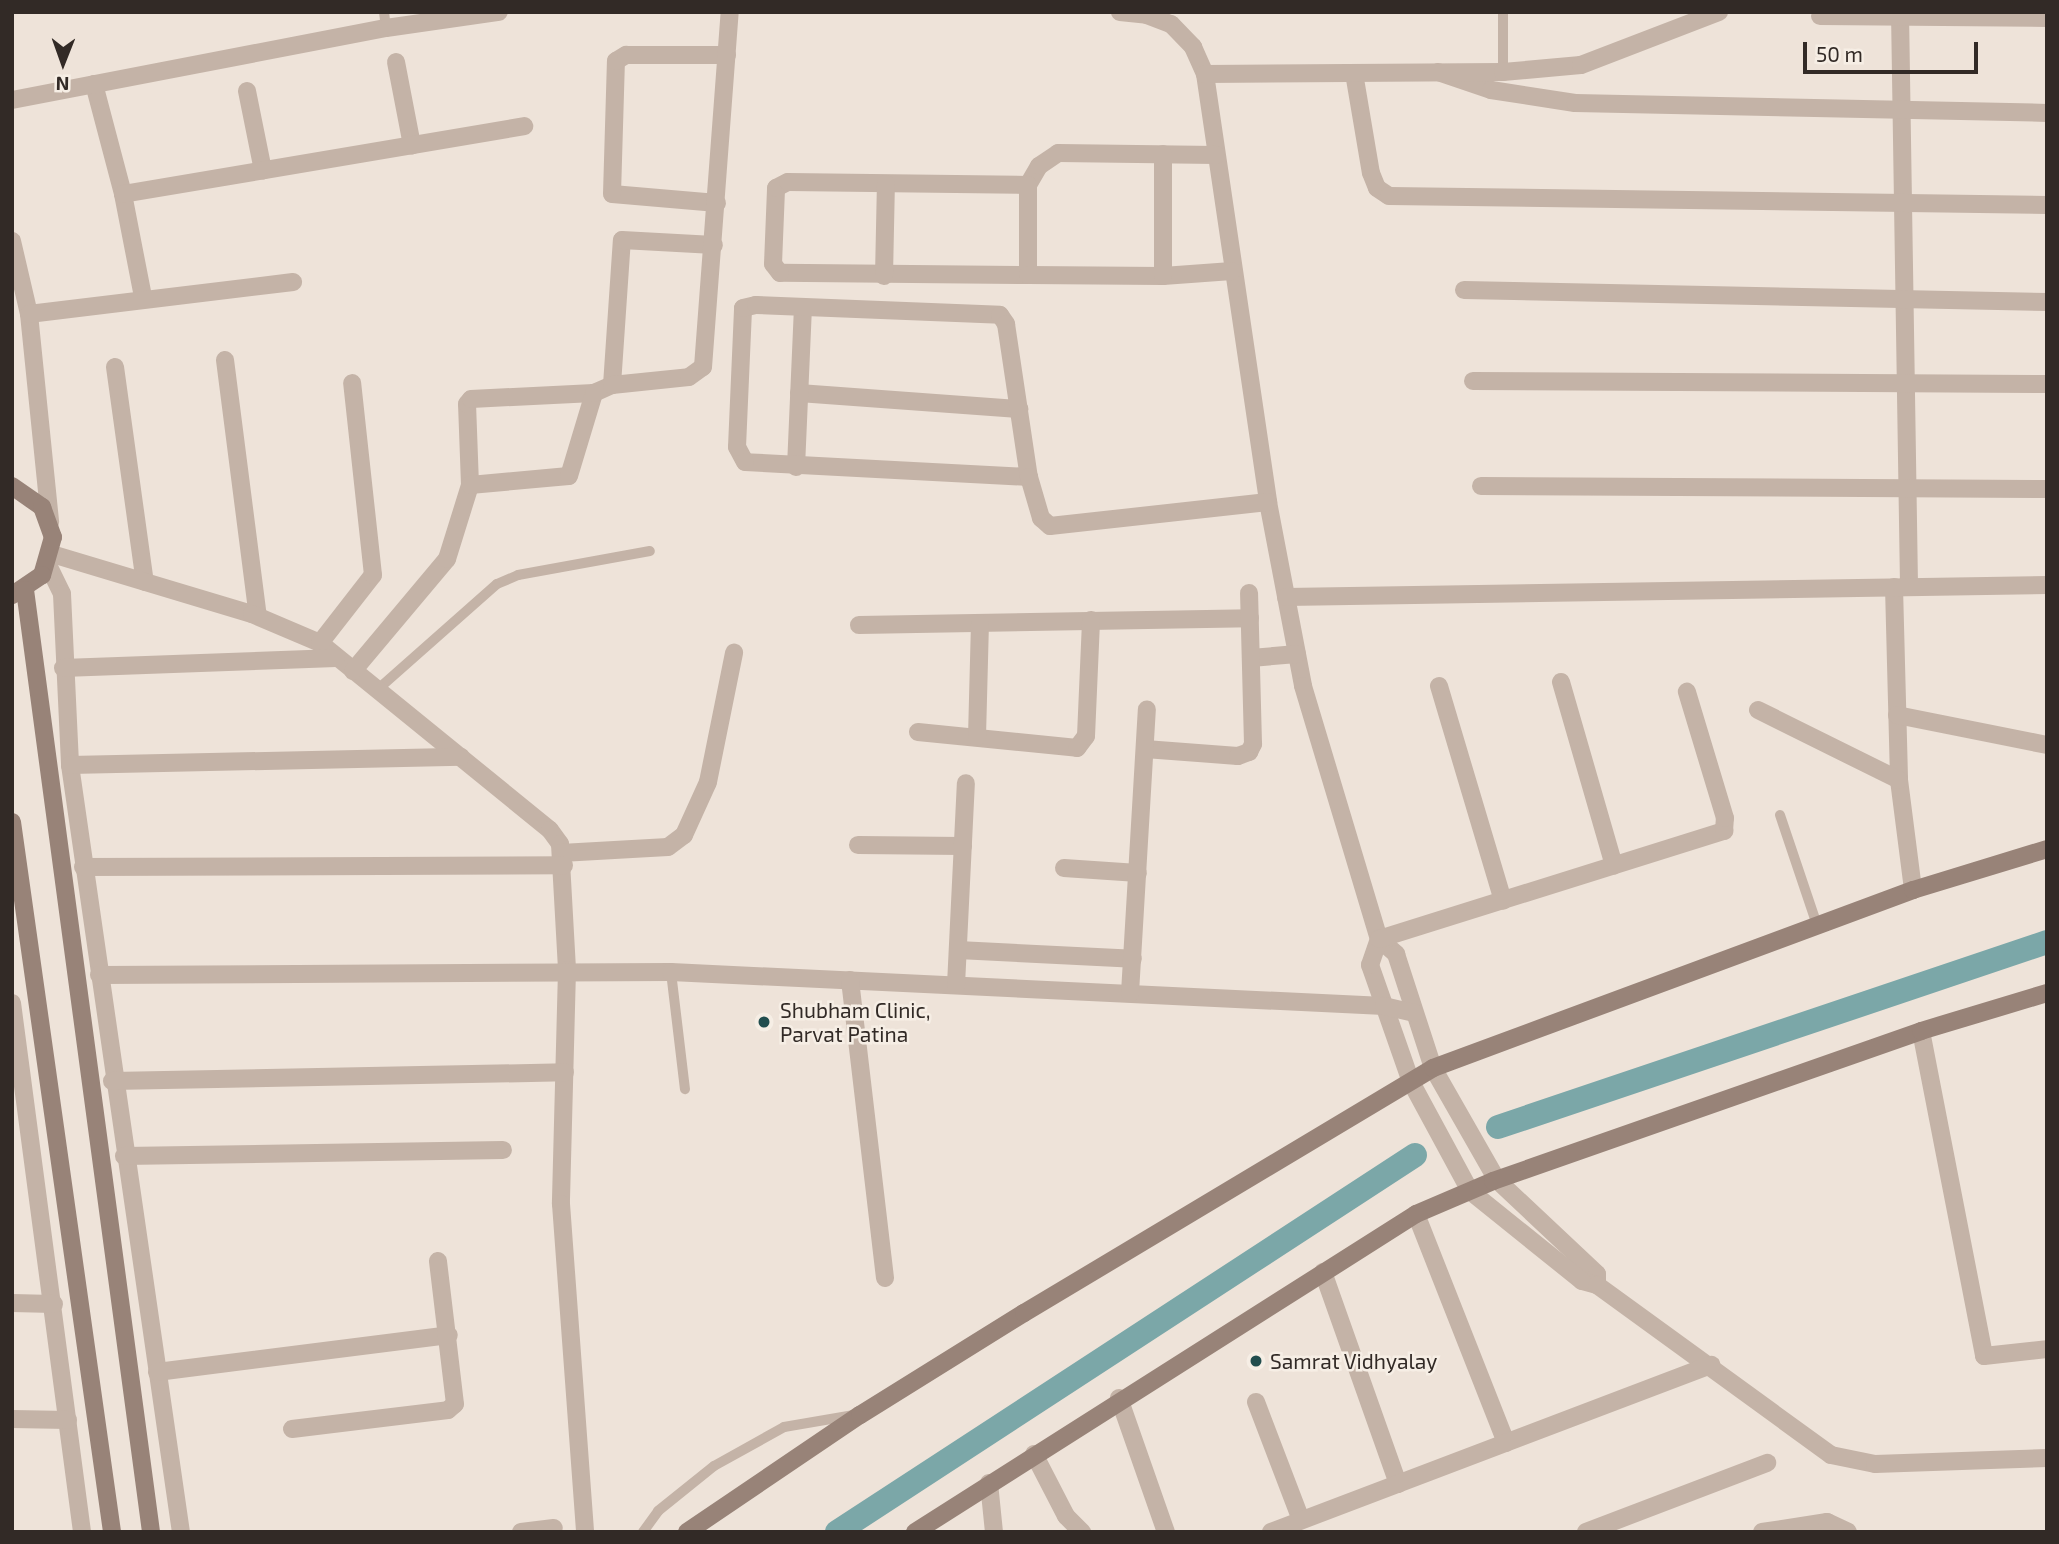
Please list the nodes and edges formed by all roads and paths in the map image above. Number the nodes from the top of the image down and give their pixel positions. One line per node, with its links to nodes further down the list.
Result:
1 (499, 12): 10 (street)
2 (730, 12): 11 (street)
3 (1119, 12): 8 (street)
4 (1503, 12): 14 (lane)
5 (1708, 14): 14 (street)
6 (1900, 14): 7 (street); 9 (street); 20 (street)
7 (1820, 16)
8 (1171, 18): 16 (street)
9 (2047, 18)
10 (385, 20): 17 (street)
11 (727, 55): 31 (street); 31 (street)
12 (397, 62): 23 (street)
13 (1438, 72): 14 (street); 15 (street); 20 (street)
14 (1503, 72)
15 (1354, 73): 16 (street); 30 (street)
16 (1205, 74): 25 (street)
17 (94, 84): 19 (street); 29 (street)
18 (247, 91): 26 (street)
19 (12, 100)
20 (1902, 108): 21 (street); 30 (street)
21 (2047, 113)
22 (524, 125): 23 (street)
23 (412, 145): 26 (street)
24 (1163, 154): 25 (street); 28 (street); 38 (street)
25 (1216, 155): 35 (street)
26 (263, 170): 29 (street)
27 (886, 184): 28 (street); 37 (street); 37 (street)
28 (1028, 185): 36 (street)
29 (123, 194): 41 (street)
30 (1905, 201): 32 (street); 42 (street)
31 (717, 204): 34 (street)
32 (2047, 205)
33 (12, 241): 45 (street)
34 (714, 245): 52 (street); 52 (street)
35 (1232, 271): 38 (street); 63 (street)
36 (1028, 275): 37 (street); 38 (street)
37 (884, 276)
38 (1163, 276)
39 (293, 282): 41 (street)
40 (1464, 290): 42 (street)
41 (143, 297): 45 (street)
42 (1908, 297): 43 (street); 50 (street)
43 (2047, 302)
44 (803, 307): 54 (street); 55 (street); 56 (street)
45 (29, 314): 64 (street)
46 (225, 360): 73 (street)
47 (114, 367): 67 (street)
48 (1473, 381): 50 (street)
49 (352, 383): 78 (street)
50 (1906, 384): 51 (street); 61 (street)
51 (2047, 384)
52 (612, 385): 53 (street)
53 (594, 393): 58 (street); 58 (street)
54 (799, 393): 55 (street); 56 (street)
55 (1019, 409): 57 (street)
56 (796, 467): 57 (street)
57 (1029, 477): 63 (street)
58 (470, 485): 84 (street)
59 (12, 486): 64 (main road)
60 (1481, 486): 61 (street)
61 (1904, 487): 62 (street); 69 (street)
62 (2047, 489)
63 (1268, 502): 72 (street)
64 (50, 522): 66 (main road)
65 (650, 551): 87 (lane)
66 (50, 559): 67 (street); 70 (main road); 83 (street)
67 (145, 582): 73 (street)
68 (2047, 585): 69 (street)
69 (1902, 587): 72 (street); 91 (street)
70 (19, 593): 165 (main road)
71 (1249, 593): 74 (street)
72 (1286, 597): 80 (street)
73 (258, 616): 78 (street)
74 (1250, 618): 75 (street); 82 (street)
75 (1091, 620): 76 (street); 93 (street)
76 (980, 624): 77 (street); 93 (street)
77 (859, 625)
78 (320, 643): 81 (street)
79 (734, 653): 105 (street)
80 (1297, 654): 82 (street); 113 (street)
81 (336, 658): 83 (street); 84 (street)
82 (1251, 658): 95 (street)
83 (63, 668): 97 (street)
84 (353, 671): 87 (street)
85 (1561, 682): 106 (street)
86 (1439, 686): 111 (street)
87 (377, 690): 96 (street)
88 (1687, 692): 106 (street)
89 (1147, 710): 95 (street)
90 (1758, 710): 98 (street)
91 (1897, 715): 94 (street); 98 (street)
92 (918, 732): 93 (street)
93 (977, 737)
94 (2047, 745)
95 (1145, 749): 109 (street)
96 (461, 757): 97 (street); 105 (street)
97 (69, 765): 107 (street)
98 (1899, 780): 110 (street)
99 (966, 783): 103 (street)
100 (1780, 815): 112 (lane)
101 (12, 822): 164 (main road)
102 (858, 845): 103 (street)
103 (963, 846): 114 (street)
104 (2047, 849): 110 (main road)
105 (563, 859): 107 (street); 116 (street)
106 (1614, 866): 111 (street)
107 (83, 867): 118 (street)
108 (1064, 868): 109 (street)
109 (1138, 873): 115 (street)
110 (1913, 890): 112 (main road)
111 (1503, 901): 113 (street)
112 (1817, 925): 127 (main road)
113 (1379, 939): 124 (street); 125 (street)
114 (958, 950): 115 (street); 120 (street)
115 (1133, 959): 121 (street)
116 (567, 970): 117 (street); 118 (street); 128 (street)
117 (671, 972): 119 (street); 131 (lane)
118 (99, 975): 129 (street)
119 (850, 980): 120 (street); 139 (street)
120 (956, 985): 121 (street)
121 (1130, 993): 124 (street)
122 (2047, 993): 126 (main road)
123 (12, 1003): 142 (street)
124 (1384, 1006): 125 (street); 130 (street)
125 (1414, 1013): 127 (street)
126 (1922, 1031): 134 (main road); 144 (street)
127 (1433, 1068): 130 (main road); 134 (street)
128 (565, 1072): 129 (street); 168 (street)
129 (112, 1081): 133 (street)
130 (1411, 1082): 135 (street); 149 (main road)
131 (685, 1089)
132 (503, 1150): 133 (street)
133 (124, 1156): 146 (street)
134 (1496, 1180): 135 (main road); 140 (street)
135 (1470, 1191): 136 (main road); 140 (street)
136 (1416, 1214): 138 (main road); 153 (street)
137 (438, 1261): 143 (street)
138 (1323, 1272): 147 (main road); 158 (street)
139 (885, 1278)
140 (1597, 1285): 145 (street)
141 (12, 1303): 142 (street)
142 (54, 1304): 151 (street)
143 (449, 1335): 146 (street); 152 (street)
144 (2047, 1349)
145 (1711, 1365): 153 (street); 155 (street)
146 (157, 1371): 166 (street)
147 (1119, 1398): 154 (main road); 173 (street)
148 (1256, 1402): 159 (street)
149 (860, 1415): 169 (lane); 170 (main road)
150 (12, 1419): 151 (street)
151 (68, 1420): 163 (street)
152 (292, 1429)
153 (1506, 1443): 158 (street)
154 (1034, 1454): 157 (main road); 172 (street)
155 (2047, 1458)
156 (1768, 1464): 175 (street)
157 (989, 1483): 161 (street); 171 (main road)
158 (1398, 1484): 159 (street)
159 (1301, 1520): 174 (street)
160 (554, 1528): 167 (street)
161 (993, 1531)
162 (1771, 1531): 176 (street)
163 (82, 1532)
164 (112, 1532)
165 (151, 1532)
166 (181, 1532)
167 (521, 1532)
168 (585, 1532)
169 (643, 1532)
170 (687, 1532)
171 (915, 1532)
172 (1082, 1532)
173 (1166, 1532)
174 (1271, 1532)
175 (1586, 1532)
176 (1848, 1532)

